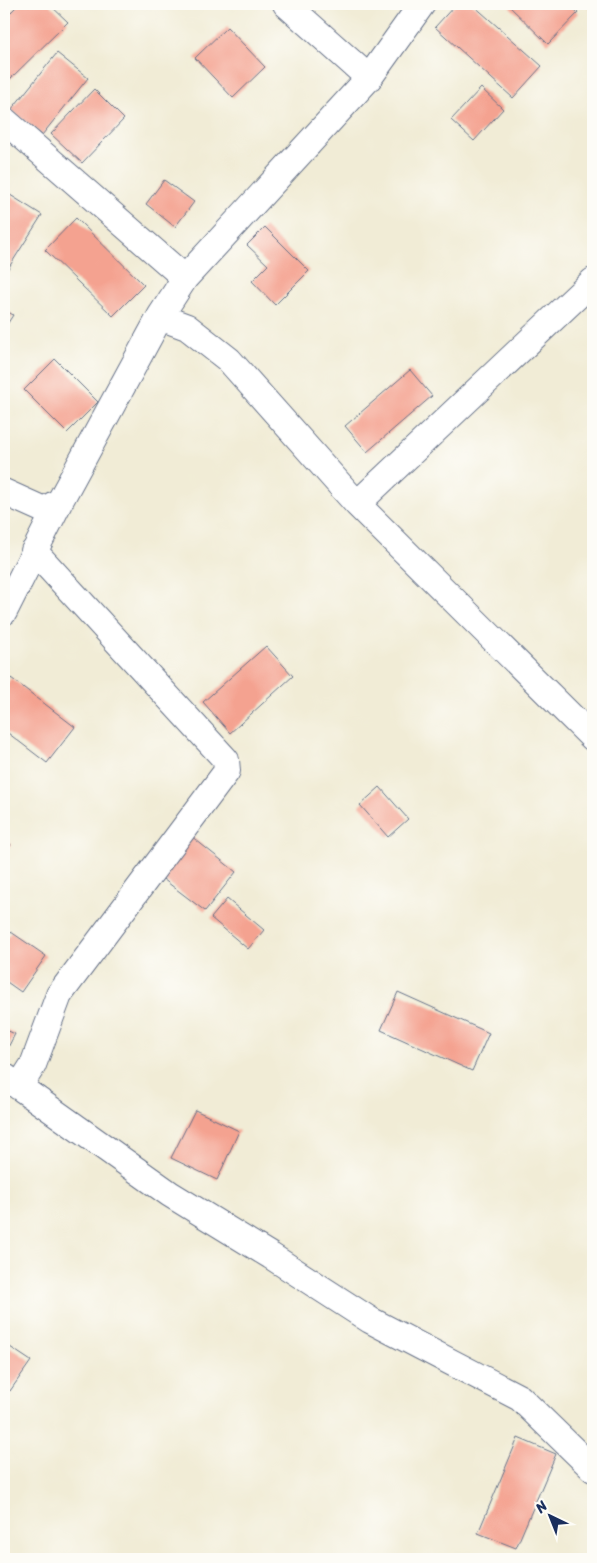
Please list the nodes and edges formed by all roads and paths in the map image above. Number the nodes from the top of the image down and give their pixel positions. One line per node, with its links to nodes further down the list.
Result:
1 (286, 4): 3 (street)
2 (422, 4): 3 (street)
3 (369, 78): 5 (street)
4 (4, 120): 5 (street)
5 (185, 278): 7 (street)
6 (593, 281): 10 (street)
7 (161, 315): 9 (street); 10 (street)
8 (4, 492): 9 (street)
9 (60, 501): 11 (street)
10 (357, 504): 13 (street)
11 (34, 551): 12 (street); 14 (street)
12 (4, 612)
13 (593, 738)
14 (11, 1081): 15 (street)
15 (593, 1470)

